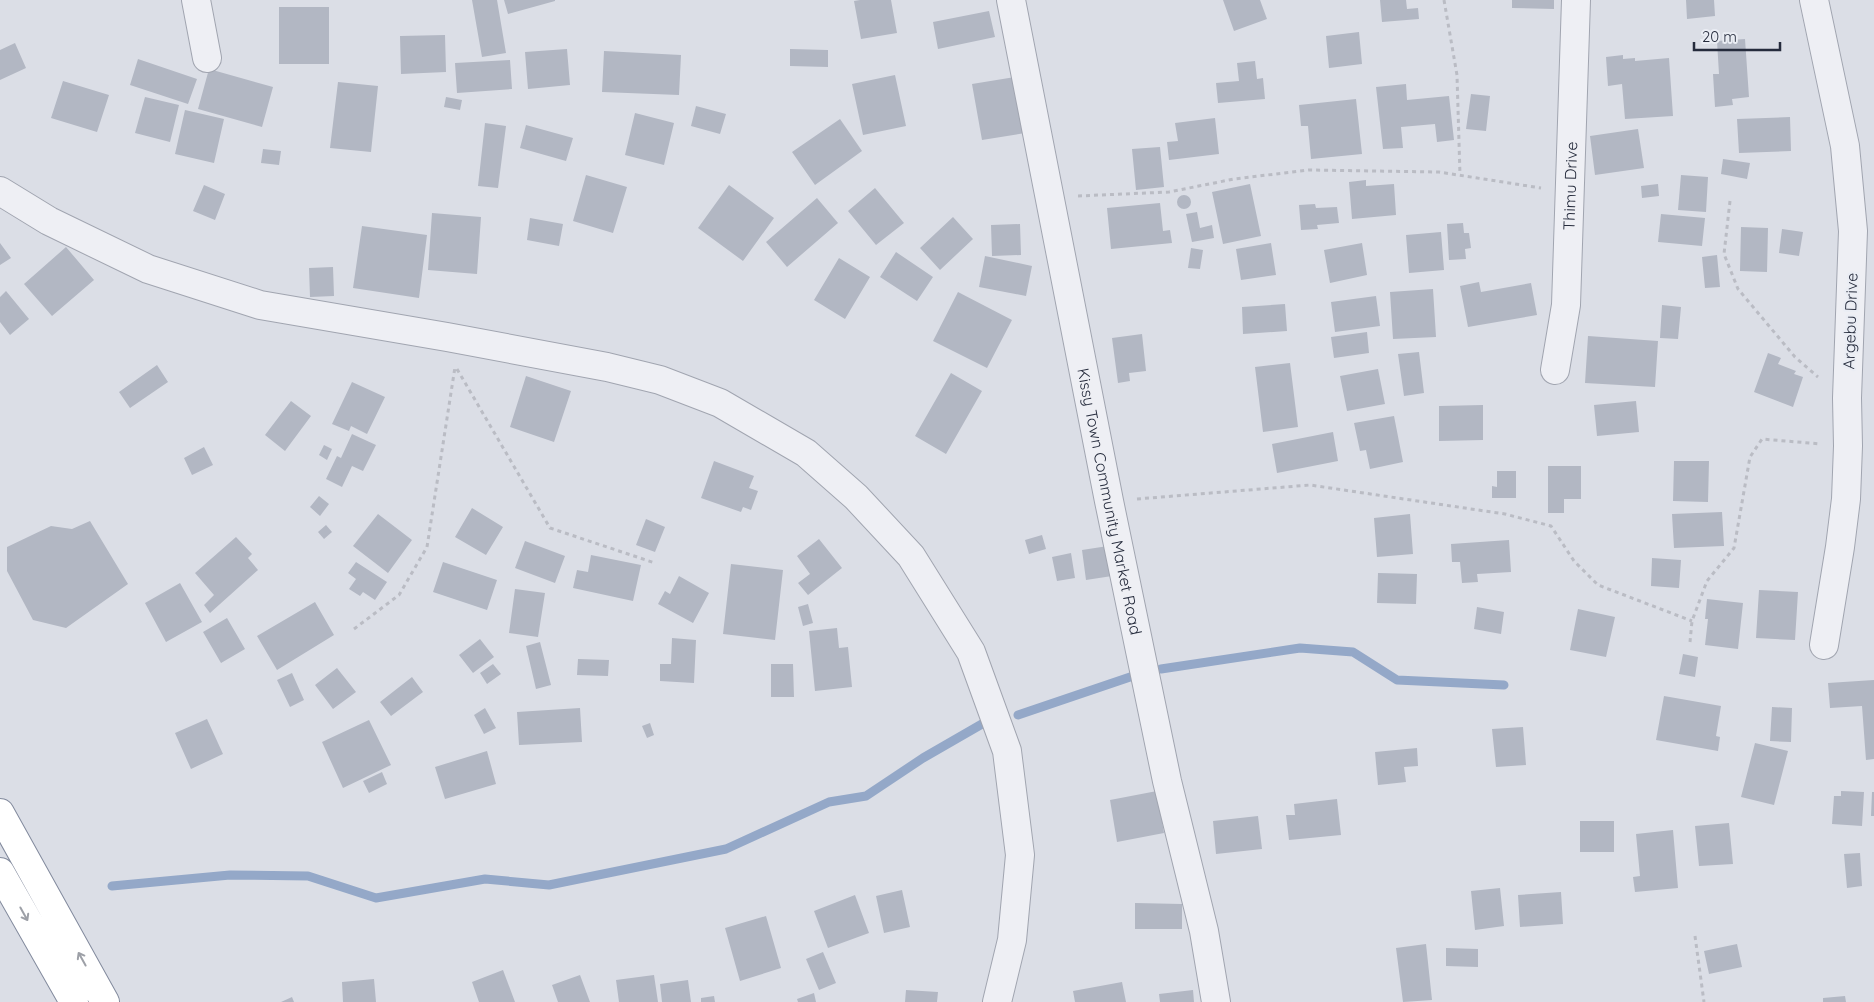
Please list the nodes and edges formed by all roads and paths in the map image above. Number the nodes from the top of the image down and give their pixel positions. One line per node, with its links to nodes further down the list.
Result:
1 (196, 0): 6 (street)
2 (1011, 0): 10 (street, Kissy Town Community Market Road)
3 (1444, 0): 7 (path)
4 (1576, 0): 9 (street, Thimu Drive)
5 (1814, 0): 15 (street, Argebu Drive)
6 (207, 58)
7 (1460, 175): 9 (path); 10 (path)
8 (0, 191): 12 (street)
9 (1569, 193): 14 (street, Thimu Drive)
10 (1050, 198): 17 (street, Kissy Town Community Market Road)
11 (1730, 201): 15 (path)
12 (448, 337): 13 (path); 28 (street)
13 (455, 367): 18 (path); 20 (path)
14 (1555, 370)
15 (1847, 398): 16 (street, Argebu Drive)
16 (1848, 446): 19 (path); 22 (street, Argebu Drive)
17 (1109, 501): 19 (path); 29 (street, Kissy Town Community Market Road)
18 (654, 563)
19 (1692, 621): 21 (path)
20 (354, 629)
21 (1690, 642)
22 (1824, 645)
23 (0, 813): 27 (highway, one-way to 23)
24 (0, 872): 26 (highway, one-way to 26)
25 (1695, 936): 30 (path)
26 (74, 1002)
27 (105, 1002)
28 (997, 1002)
29 (1216, 1002)
30 (1704, 1002)

